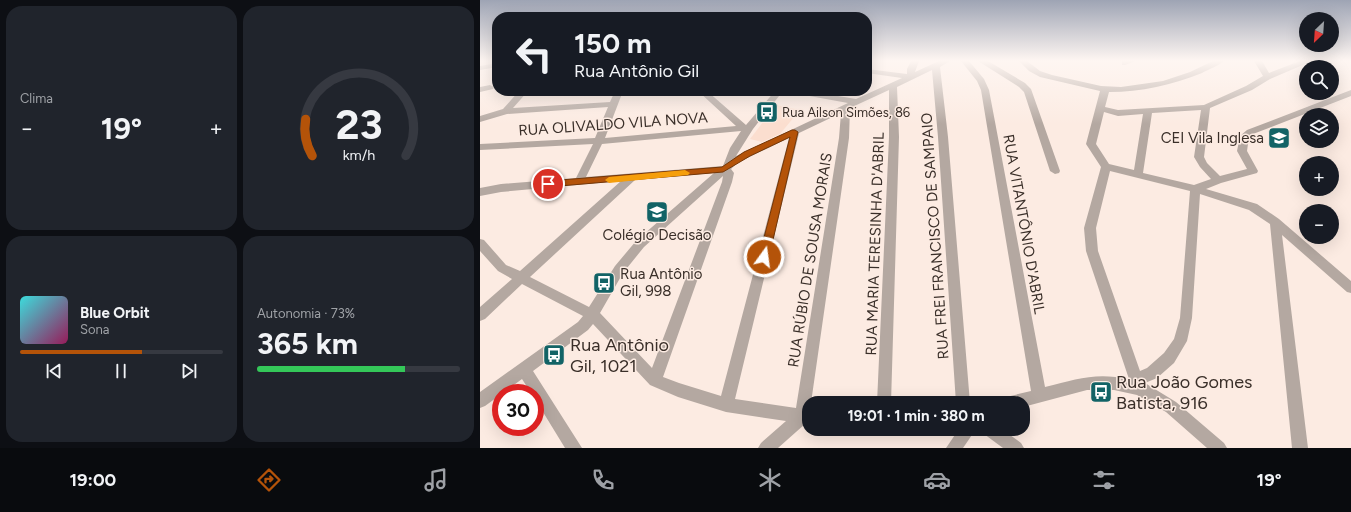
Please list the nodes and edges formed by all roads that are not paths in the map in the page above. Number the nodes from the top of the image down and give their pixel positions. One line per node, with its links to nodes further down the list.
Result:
1 (901, 82): 8 (street)
2 (941, 82): 51 (street, RUA FREI FRANCISCO DE SAMPAIO)
3 (981, 82): 52 (street, RUA VITANTÔNIO D'ABRIL)
4 (1017, 82): 33 (street)
5 (1070, 82): 10 (street)
6 (1168, 82): 10 (street)
7 (1259, 82): 22 (street)
8 (893, 86): 19 (street); 50 (street, RUA MARIA TERESINHA D'ABRIL)
9 (490, 87): 11 (street)
10 (1105, 89): 23 (street)
11 (480, 90)
12 (1351, 92): 36 (street)
13 (519, 96): 24 (street)
14 (617, 96): 20 (street)
15 (708, 96): 27 (street)
16 (775, 96): 27 (street)
17 (815, 96): 21 (street)
18 (871, 96): 21 (street)
19 (872, 96)
20 (614, 104): 24 (street); 29 (street)
21 (852, 105): 28 (street); 49 (street, RUA RÚBIO DE SOUSA MORAIS)
22 (1206, 107): 25 (street); 36 (street)
23 (1100, 108): 25 (street); 32 (street)
24 (506, 110): 26 (street)
25 (1148, 111): 34 (street)
26 (480, 119)
27 (746, 128): 29 (street, RUA OLIVALDO VILA NOVA); 31 (street)
28 (795, 132): 31 (street); 55 (street)
29 (599, 141): 30 (street, RUA OLIVALDO VILA NOVA); 37 (street)
30 (480, 147)
31 (726, 167): 35 (street); 45 (street); 47 (street)
32 (1106, 167): 34 (street); 48 (street)
33 (1055, 171)
34 (1138, 175): 38 (street)
35 (631, 178): 37 (street); 42 (street)
36 (1218, 180): 38 (street)
37 (579, 182): 39 (street)
38 (1195, 189): 40 (street); 48 (street)
39 (480, 192)
40 (1275, 222): 43 (street); 65 (street)
41 (480, 243): 42 (street)
42 (521, 277): 44 (street); 45 (street)
43 (1351, 288)
44 (480, 315)
45 (593, 315): 46 (street); 47 (street)
46 (524, 369): 54 (street); 60 (street)
47 (655, 380): 55 (street)
48 (1137, 384): 52 (street); 64 (street)
49 (809, 396)
50 (884, 396)
51 (962, 396)
52 (1039, 396): 53 (street)
53 (1030, 398)
54 (480, 401)
55 (726, 405): 56 (street)
56 (802, 416)
57 (802, 420): 61 (street)
58 (963, 436): 62 (street)
59 (999, 436): 63 (street)
60 (574, 448)
61 (766, 448)
62 (954, 448)
63 (1016, 448)
64 (1219, 448)
65 (1300, 448)

